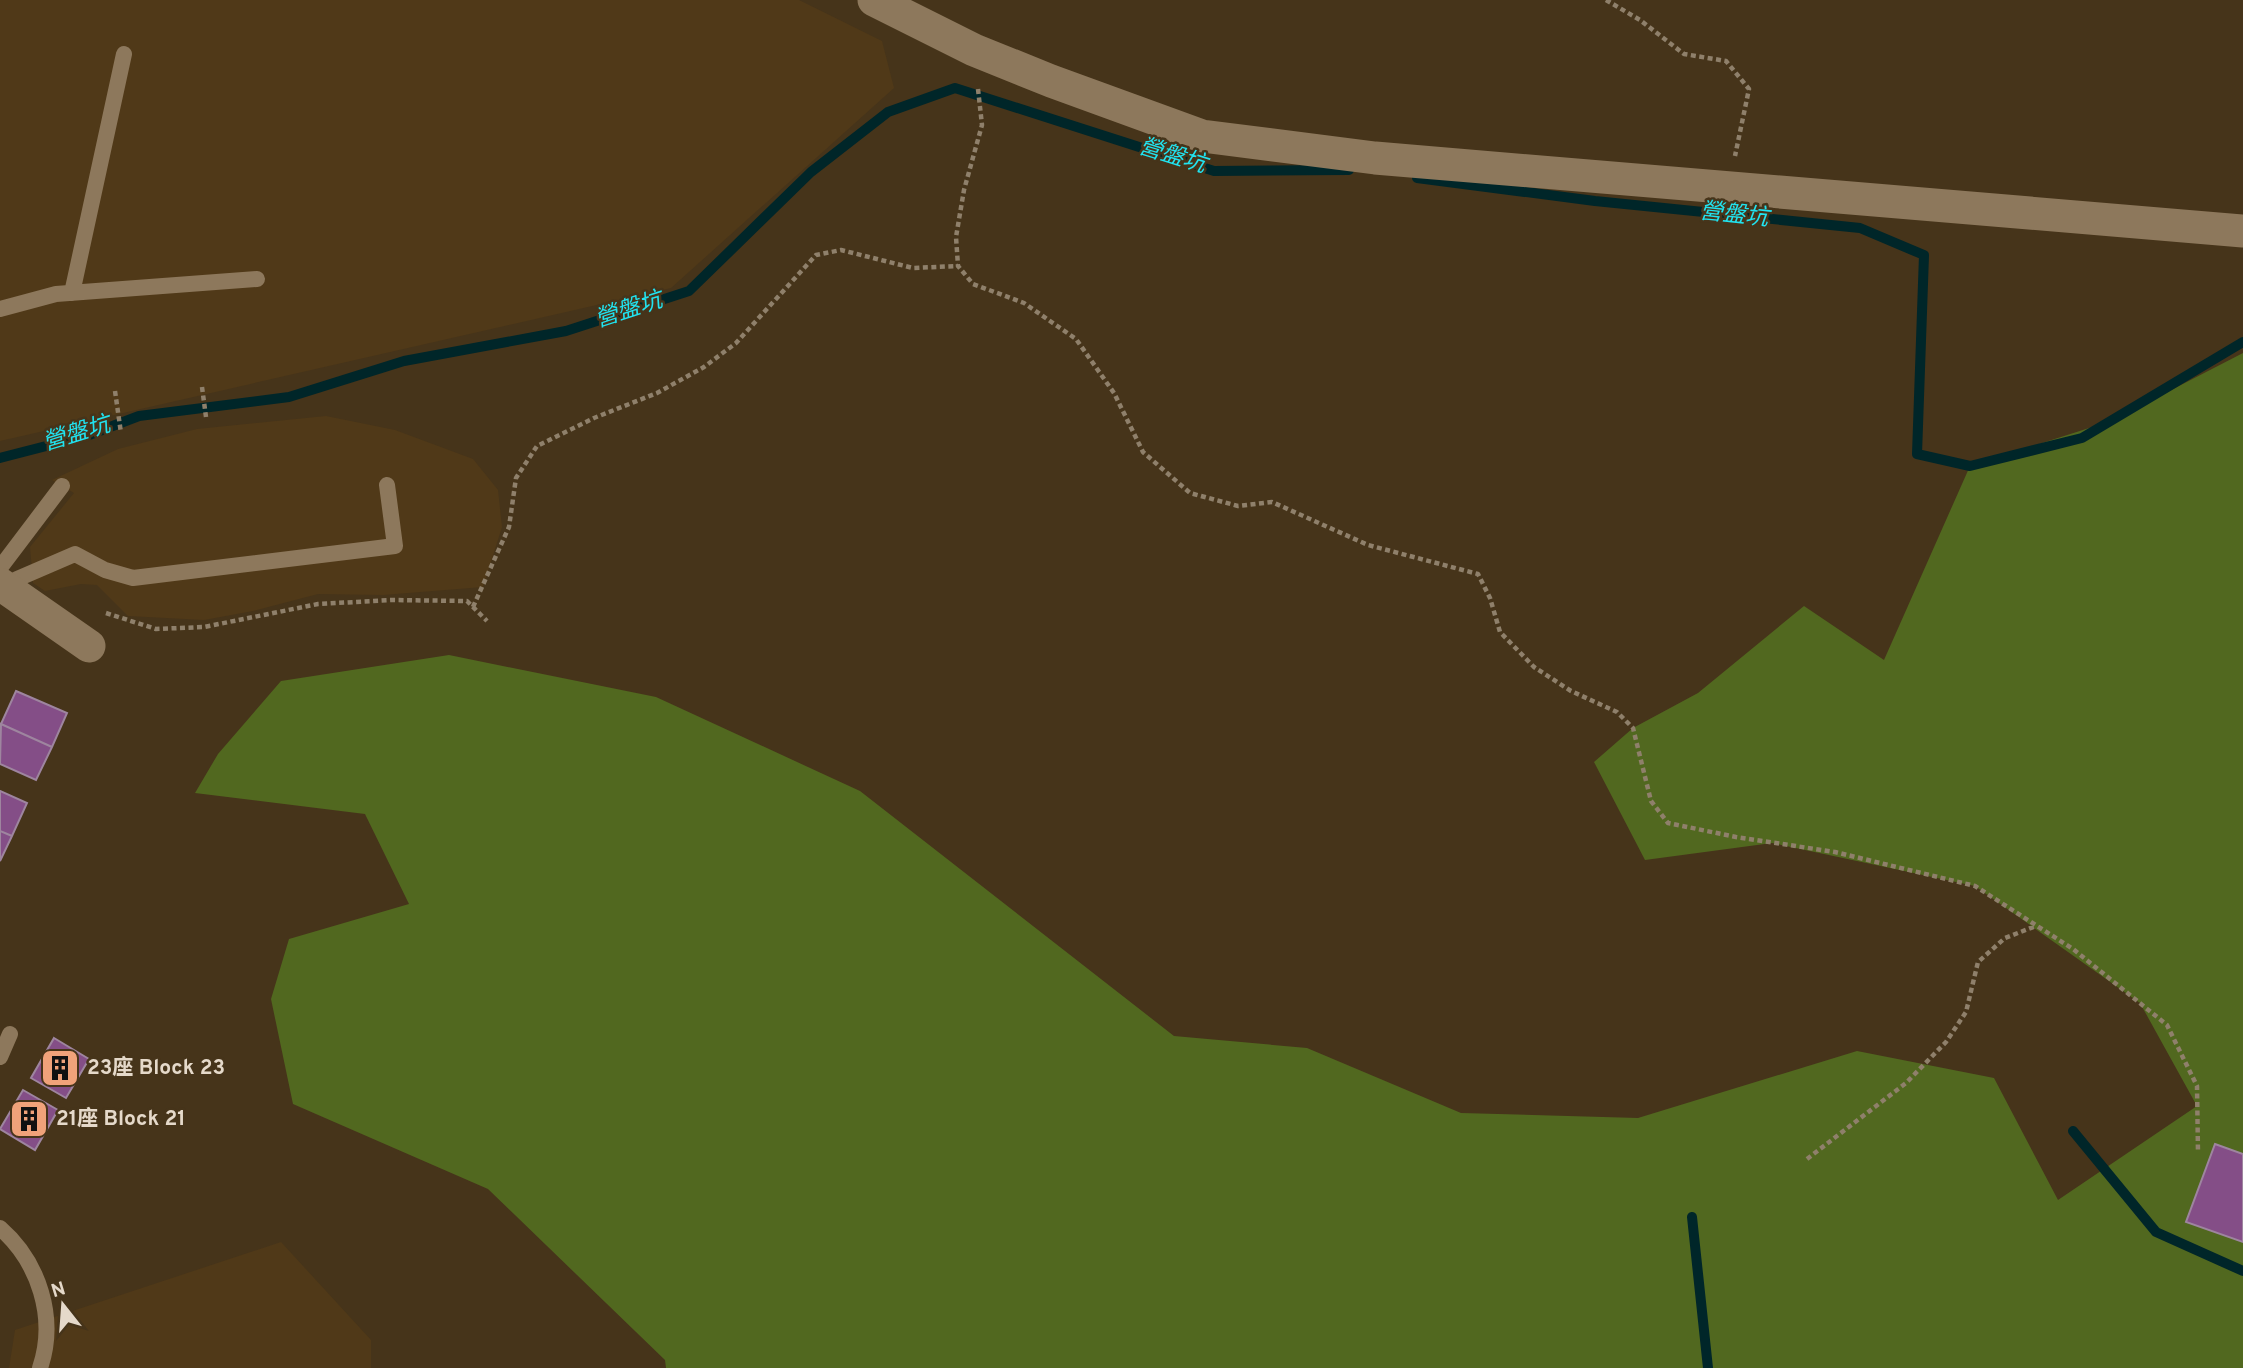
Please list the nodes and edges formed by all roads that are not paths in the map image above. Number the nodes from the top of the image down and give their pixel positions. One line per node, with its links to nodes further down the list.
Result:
1 (874, 0): 3 (street)
2 (124, 54): 5 (lane)
3 (2243, 231)
4 (257, 279): 5 (lane)
5 (72, 293): 6 (lane)
6 (0, 309)
7 (387, 485): 9 (lane)
8 (62, 486): 9 (lane)
9 (2, 580): 10 (street)
10 (89, 646)
11 (10, 1034): 12 (lane)
12 (0, 1057)
13 (0, 1228): 14 (lane)
14 (40, 1368)

